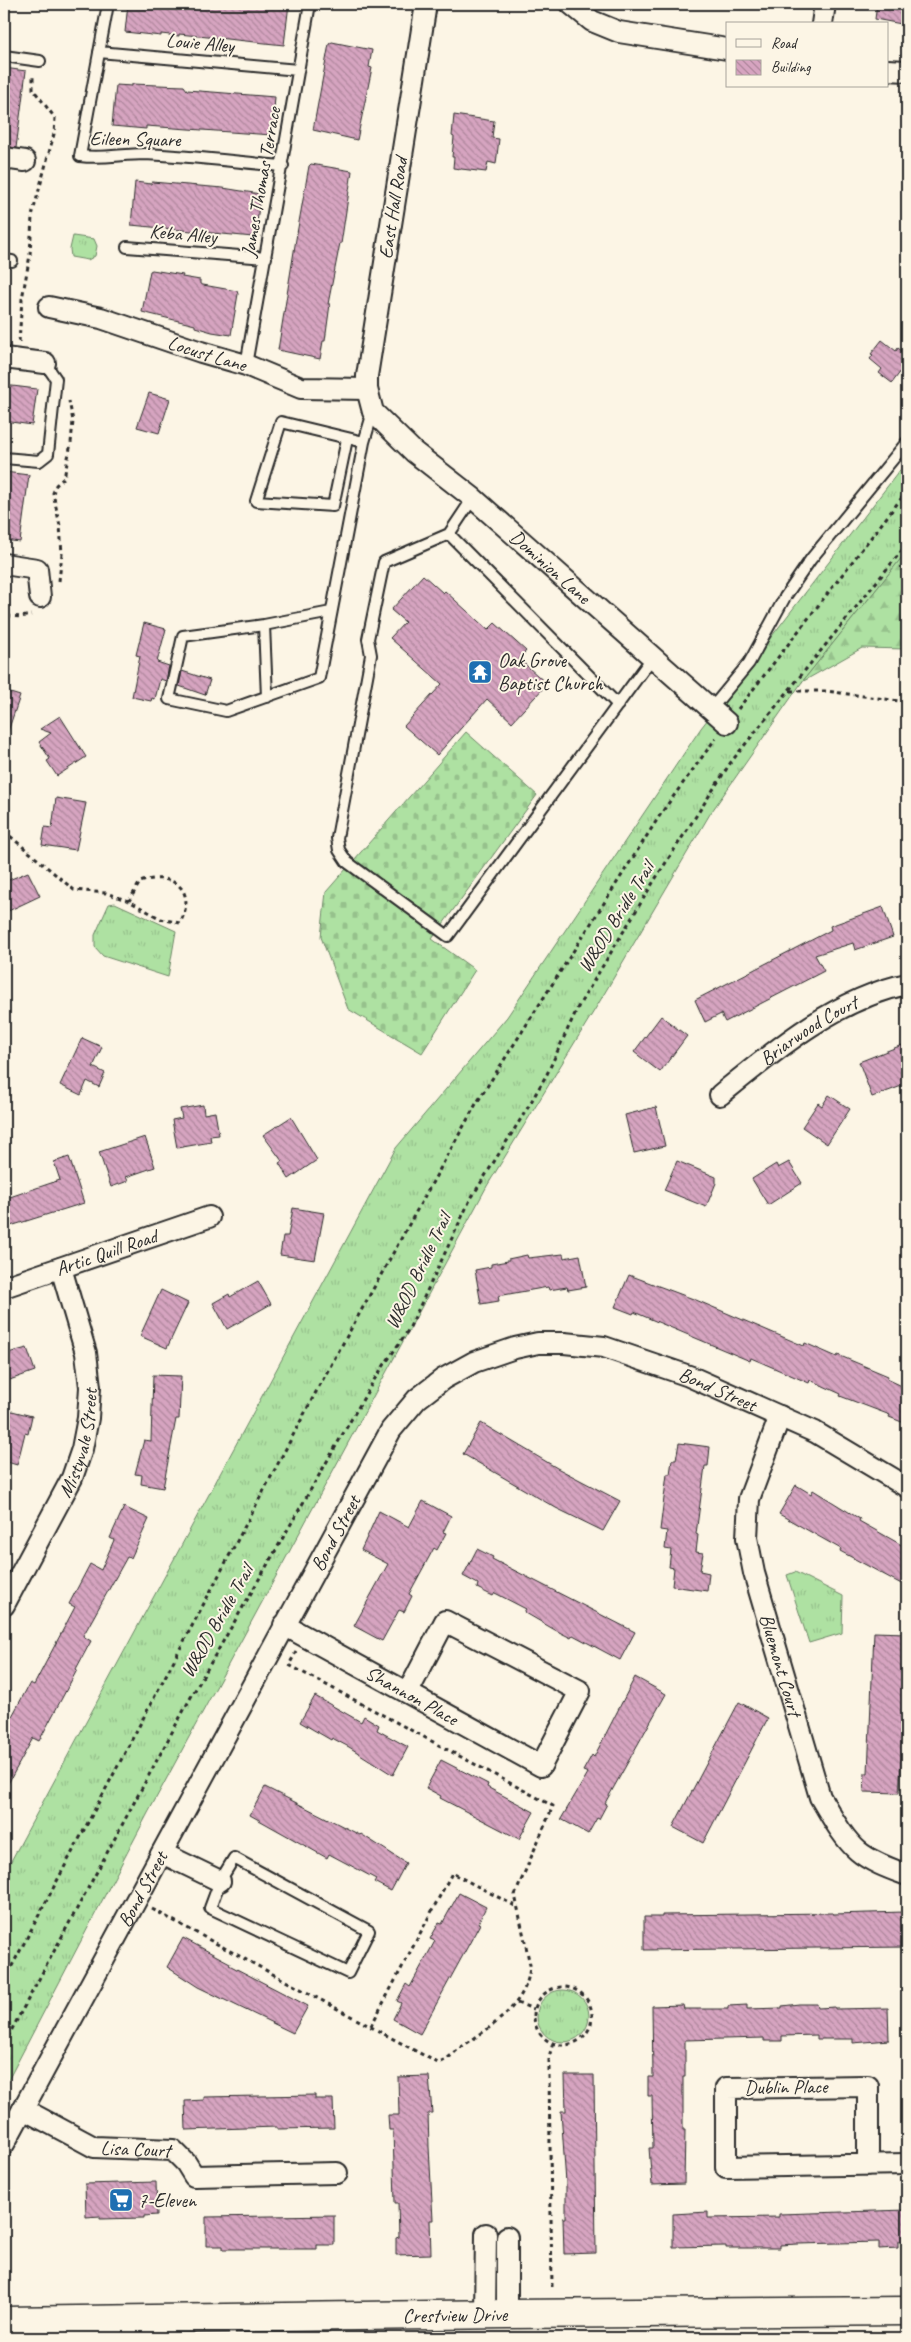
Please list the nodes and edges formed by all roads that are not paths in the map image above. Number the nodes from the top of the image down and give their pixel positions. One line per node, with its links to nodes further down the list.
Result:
1 (108, 4): 8 (lane, Eileen Square)
2 (310, 4): 11 (lane, James Thomas Terrace)
3 (426, 4): 23 (street, East Hall Road)
4 (571, 4): 7 (street)
5 (825, 4): 6 (street)
6 (822, 22)
7 (726, 49)
8 (99, 52): 11 (lane, Louie Alley); 16 (lane, Eileen Square)
9 (4, 56): 10 (lane)
10 (38, 61)
11 (298, 70): 16 (lane, James Thomas Terrace)
12 (888, 70): 13 (street)
13 (907, 72)
14 (4, 158): 15 (street)
15 (25, 161)
16 (283, 166): 18 (lane, James Thomas Terrace)
17 (127, 247): 18 (lane, Keba Alley)
18 (266, 258): 21 (lane, James Thomas Terrace)
19 (49, 307): 21 (street, Locust Lane)
20 (11, 359): 22 (street)
21 (246, 365): 23 (street, Locust Lane)
22 (51, 371): 28 (lane)
23 (367, 389): 24 (street, East Hall Road)
24 (373, 412): 26 (lane); 29 (street, Dominion Lane)
25 (347, 438): 25 (lane); 26 (lane)
26 (364, 442): 33 (lane)
27 (907, 442): 38 (lane)
28 (4, 458)
29 (473, 498): 30 (lane); 35 (street, Dominion Lane)
30 (449, 534): 37 (lane); 37 (lane)
31 (4, 564): 32 (street)
32 (44, 600)
33 (331, 612): 34 (lane); 36 (lane)
34 (264, 625): 36 (lane); 36 (lane)
35 (652, 658): 37 (lane); 38 (street, Dominion Lane)
36 (267, 697)
37 (618, 705)
38 (712, 709): 39 (street, Dominion Lane)
39 (727, 723)
40 (907, 984): 41 (street, Briarwood Court)
41 (720, 1095)
42 (209, 1217): 43 (street, Artic Quill Road)
43 (61, 1268): 44 (street, Artic Quill Road); 47 (street, Mistyvale Street)
44 (4, 1287)
45 (780, 1416): 46 (street, Bond Street); 48 (street, Bond Street); 51 (street, Bluemont Court)
46 (907, 1487)
47 (4, 1605)
48 (284, 1625): 49 (street, Shannon Place); 50 (street, Bond Street)
49 (408, 1692): 49 (street, Shannon Place)
50 (162, 1853): 52 (street); 53 (street, Bond Street)
51 (907, 1875)
52 (220, 1881): 52 (lane)
53 (23, 2109): 54 (street, Bond Street); 57 (street, Lisa Court)
54 (4, 2144)
55 (907, 2164): 56 (street, Dublin Place)
56 (868, 2165): 56 (street, Dublin Place)
57 (337, 2173)
58 (486, 2234): 61 (street)
59 (508, 2237): 61 (street)
60 (907, 2312): 61 (main road, Crestview Drive)
61 (496, 2314): 62 (main road, Crestview Drive)
62 (4, 2321)

